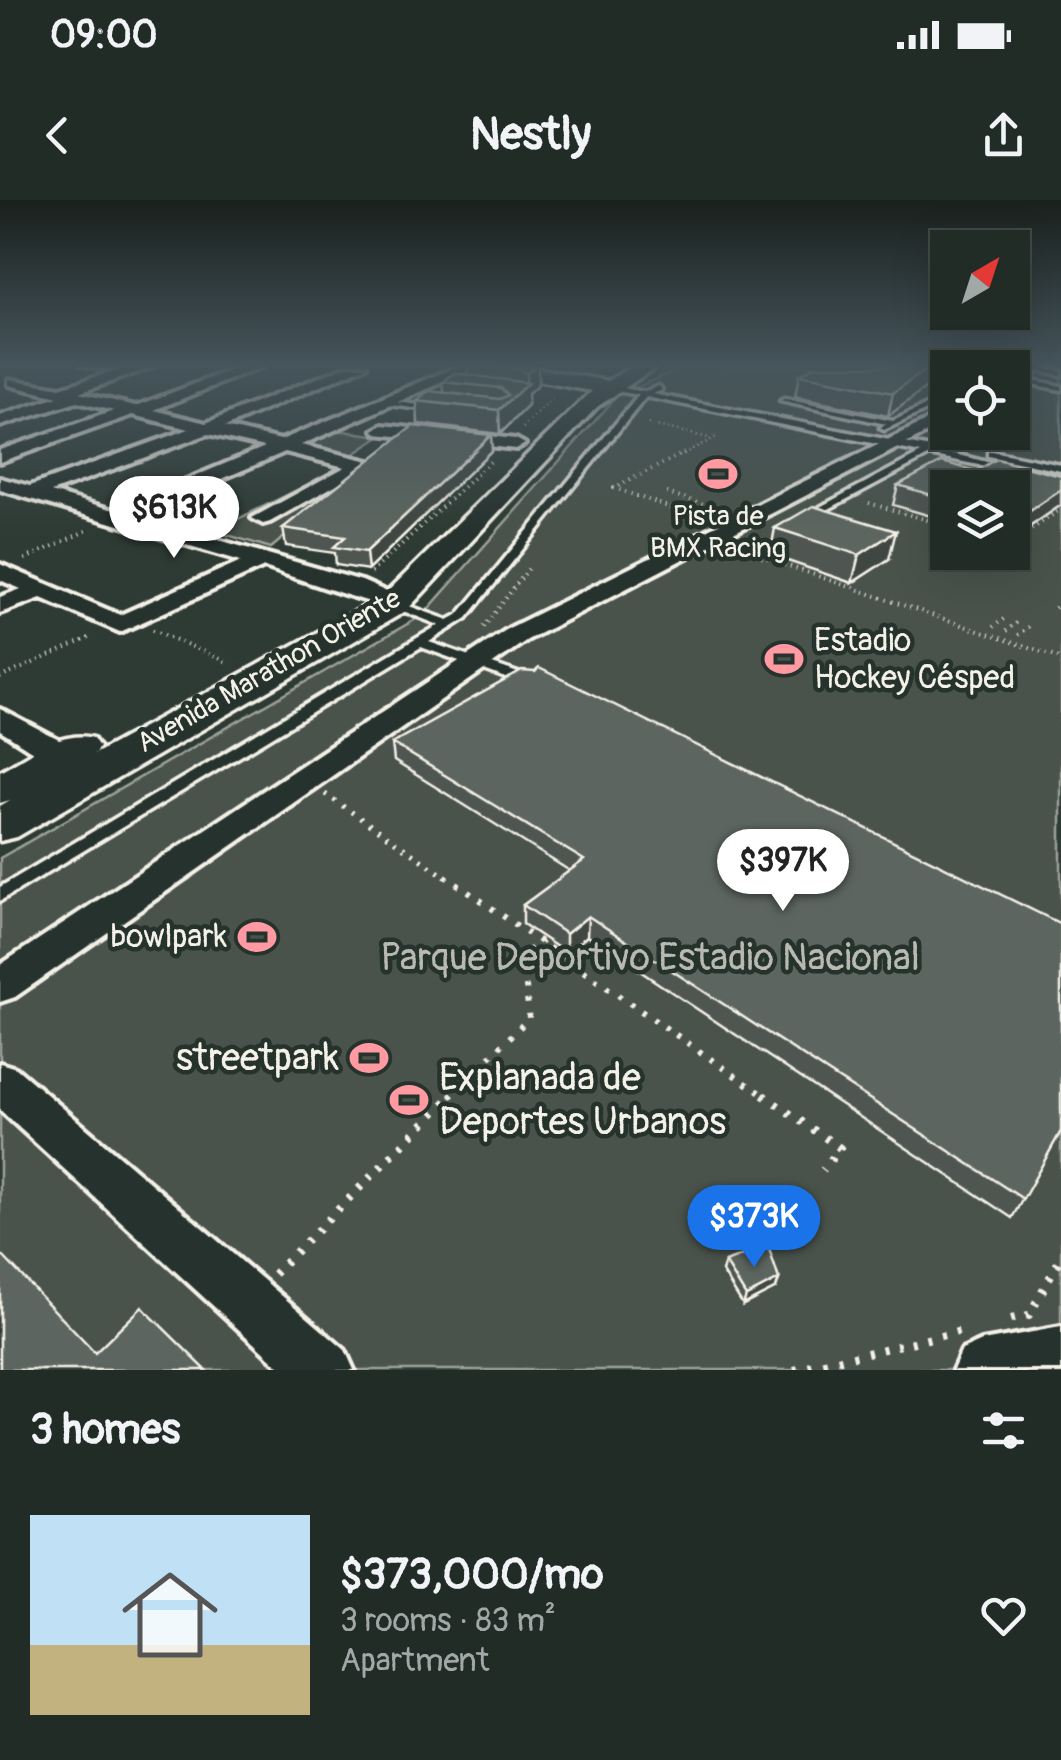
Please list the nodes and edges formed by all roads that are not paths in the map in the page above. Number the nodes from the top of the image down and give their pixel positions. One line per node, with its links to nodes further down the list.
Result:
1 (106, 421): 21 (street)
2 (177, 421): 13 (street)
3 (228, 421): 13 (street)
4 (339, 421): 19 (street)
5 (541, 421): 18 (main road, Avenida Marathon Oriente)
6 (568, 421): 26 (main road, Avenida Marathon Oriente)
7 (628, 421): 35 (lane)
8 (808, 421): 15 (lane)
9 (808, 421): 15 (lane)
10 (845, 421): 15 (lane)
11 (920, 421): 15 (lane)
12 (930, 423): 15 (street)
13 (210, 428): 19 (street); 25 (street)
14 (383, 430): 18 (street)
15 (899, 438): 16 (lane); 17 (lane); 23 (lane); 29 (lane); 37 (street)
16 (930, 443)
17 (930, 443)
18 (510, 444): 26 (main road, Avenida Marathon Oriente)
19 (281, 446): 27 (street); 28 (street)
20 (969, 450): 22 (lane)
21 (0, 456)
22 (1061, 468)
23 (1061, 479)
24 (0, 484): 25 (street)
25 (30, 492): 27 (street)
26 (479, 498): 33 (main road, Avenida Marathon Oriente)
27 (116, 518): 30 (street)
28 (263, 518)
29 (794, 524)
30 (261, 560): 32 (street); 33 (street)
31 (0, 571): 32 (street)
32 (38, 590): 34 (street)
33 (374, 591): 35 (lane); 40 (main road, Avenida Marathon Oriente); 42 (main road, Avenida Marathon Oriente)
34 (0, 606)
35 (450, 625): 36 (lane)
36 (419, 642): 37 (lane); 43 (lane)
37 (477, 662): 38 (lane); 44 (street)
38 (530, 682)
39 (0, 718): 40 (street)
40 (63, 755): 41 (main road, Avenida Marathon Oriente)
41 (0, 789)
42 (0, 826)
43 (0, 895)
44 (0, 986)
45 (0, 1082): 48 (street)
46 (987, 1340): 47 (street)
47 (1061, 1355)
48 (325, 1370)

